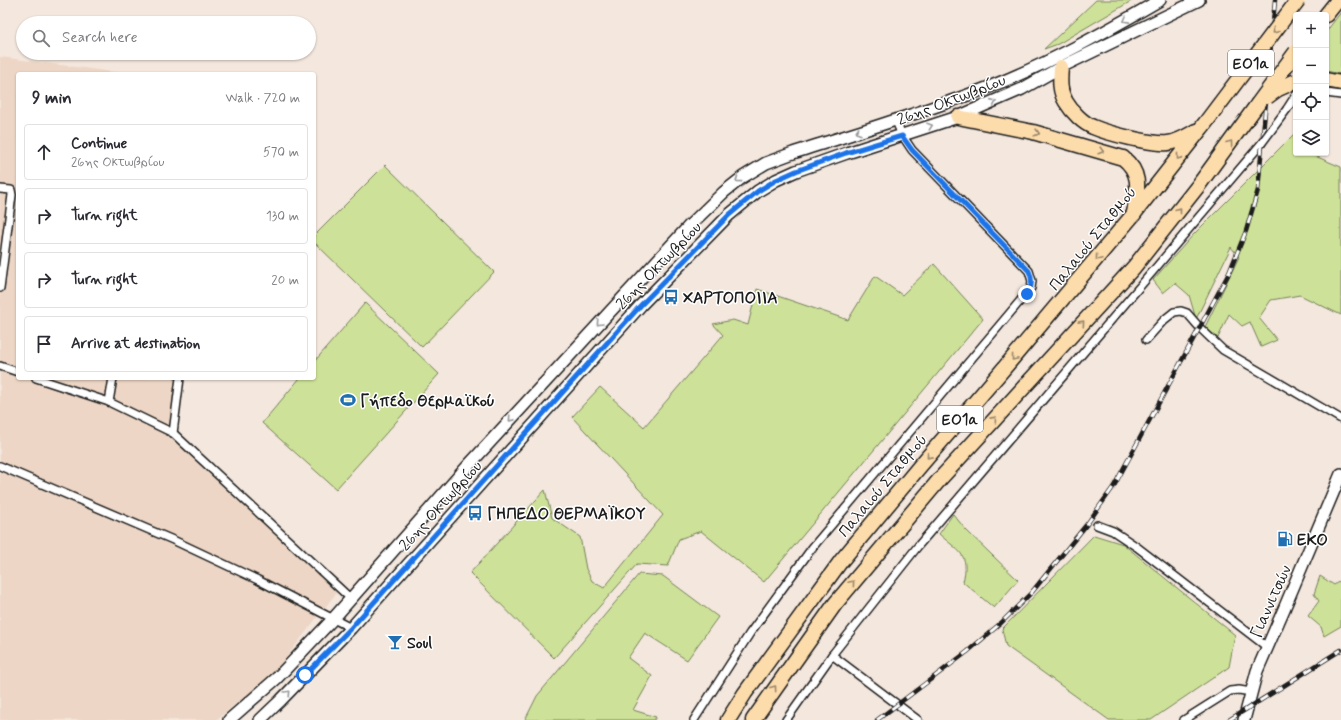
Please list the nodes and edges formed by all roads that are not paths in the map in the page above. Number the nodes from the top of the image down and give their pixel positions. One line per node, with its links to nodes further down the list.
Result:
1 (1160, 0): 16 (main road, 26ης Οκτωβρίου, one-way to 16)
2 (1199, 0): 7 (main road, 26ης Οκτωβρίου)
3 (1298, 0): 17 (highway, Παλαιού Σταθμού / ΕΟ1α, one-way to 17, bridge)
4 (1338, 0): 5 (highway)
5 (1328, 12)
6 (1293, 56): 14 (highway, ΕΟ1α, bridge)
7 (1061, 67): 15 (main road, 26ης Οκτωβρίου, one-way to 7); 17 (highway)
8 (1329, 81): 10 (highway)
9 (1293, 82): 14 (highway, bridge)
10 (1341, 83)
11 (1329, 93): 12 (street)
12 (1341, 95)
13 (1293, 100): 38 (street, bridge)
14 (1257, 105): 44 (highway, ΕΟ1α, one-way to 14)
15 (958, 117): 18 (main road, 26ης Οκτωβρίου, one-way to 15); 20 (highway, one-way to 20)
16 (895, 119): 18 (street); 34 (main road, 26ης Οκτωβρίου, one-way to 34)
17 (1203, 126): 20 (highway, Παλαιού Σταθμού / ΕΟ1α, one-way to 20)
18 (902, 136): 36 (main road, 26ης Οκτωβρίου); 42 (street)
19 (0, 189): 21 (street)
20 (1133, 215): 43 (highway, Παλαιού Σταθμού / ΕΟ1α, one-way to 43)
21 (0, 288)
22 (1146, 340): 29 (street)
23 (0, 366): 24 (street)
24 (16, 371)
25 (42, 380): 28 (street)
26 (113, 380): 28 (street)
27 (180, 380): 30 (street)
28 (109, 402): 30 (street)
29 (1341, 419)
30 (173, 433): 34 (street)
31 (0, 466): 35 (street)
32 (1341, 474): 37 (main road, Γιαννιτσών)
33 (1097, 525): 37 (street)
34 (350, 598): 35 (main road, 26ης Οκτωβρίου)
35 (333, 619): 36 (street); 40 (main road, 26ης Οκτωβρίου)
36 (351, 628): 41 (main road, 26ης Οκτωβρίου, one-way to 36)
37 (1267, 647): 39 (main road, Γιαννιτσών)
38 (832, 655): 45 (street); 46 (street)
39 (1250, 692): 47 (street); 48 (main road, Γιαννιτσών)
40 (229, 720)
41 (260, 720)
42 (694, 720)
43 (728, 720)
44 (753, 720)
45 (786, 720)
46 (918, 720)
47 (1184, 720)
48 (1244, 720)

